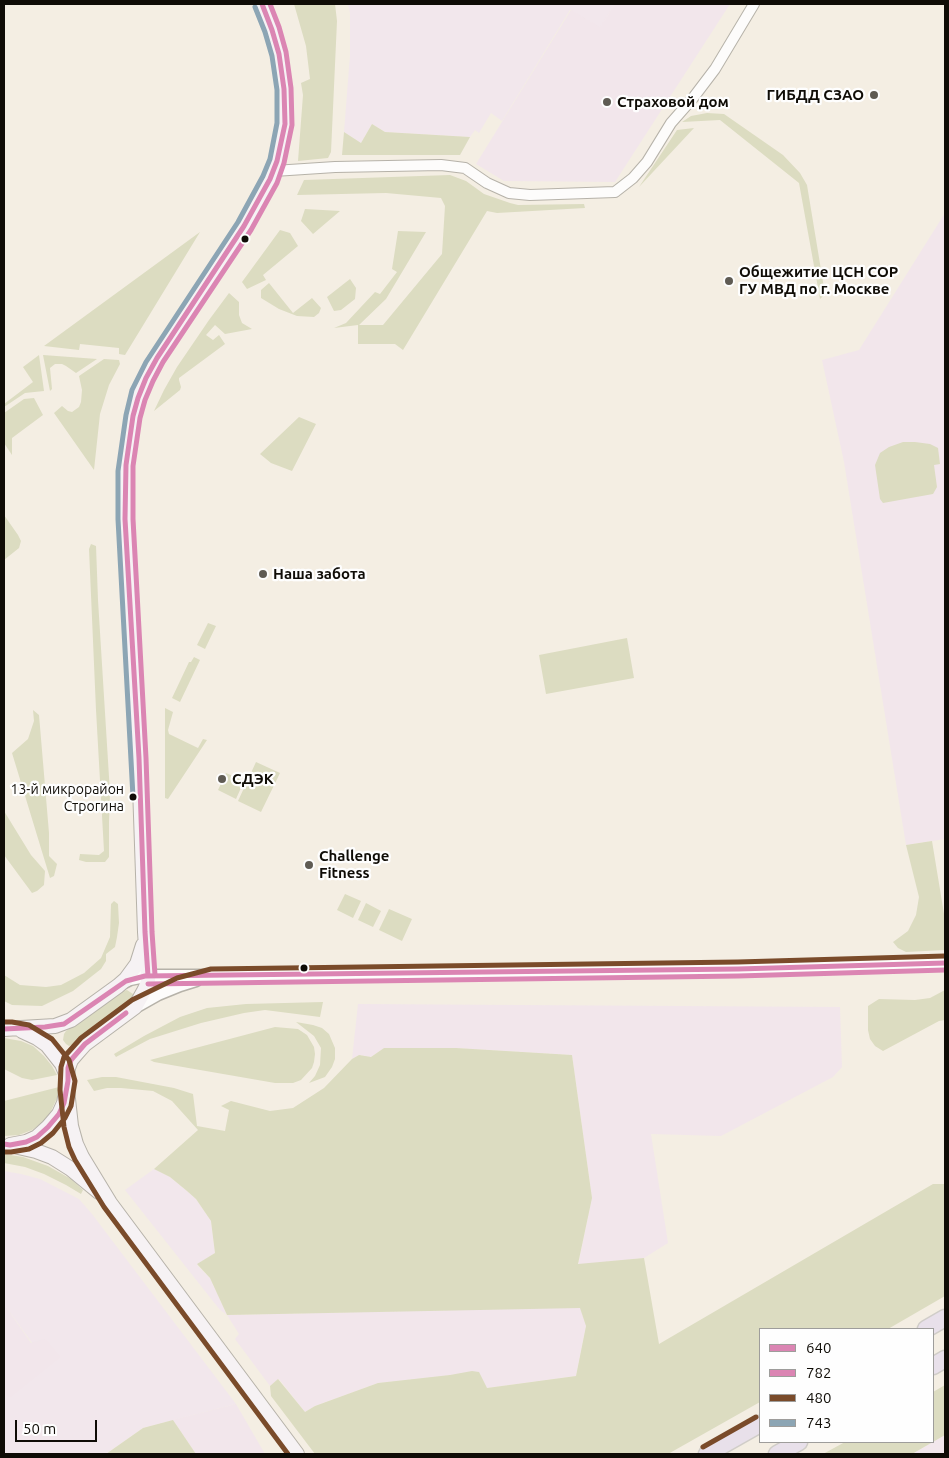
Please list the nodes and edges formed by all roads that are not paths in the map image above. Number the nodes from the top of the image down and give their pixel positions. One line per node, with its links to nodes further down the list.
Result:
1 (262, 4): 3 (main road)
2 (754, 4): 3 (street)
3 (274, 171): 4 (main road)
4 (145, 932): 6 (main road); 8 (main road)
5 (945, 963): 7 (street)
6 (148, 976): 7 (street); 8 (street); 9 (main road)
7 (212, 976): 9 (street)
8 (118, 986): 10 (main road)
9 (134, 1007): 11 (main road)
10 (6, 1029): 11 (main road)
11 (67, 1083): 12 (main road); 13 (main road)
12 (7, 1144): 13 (main road)
13 (110, 1203): 20 (main road)
14 (945, 1318): 15 (highway)
15 (928, 1328)
16 (945, 1359): 17 (highway)
17 (934, 1365)
18 (759, 1425): 21 (highway)
19 (797, 1443): 22 (highway)
20 (297, 1454)
21 (707, 1454)
22 (777, 1454)

